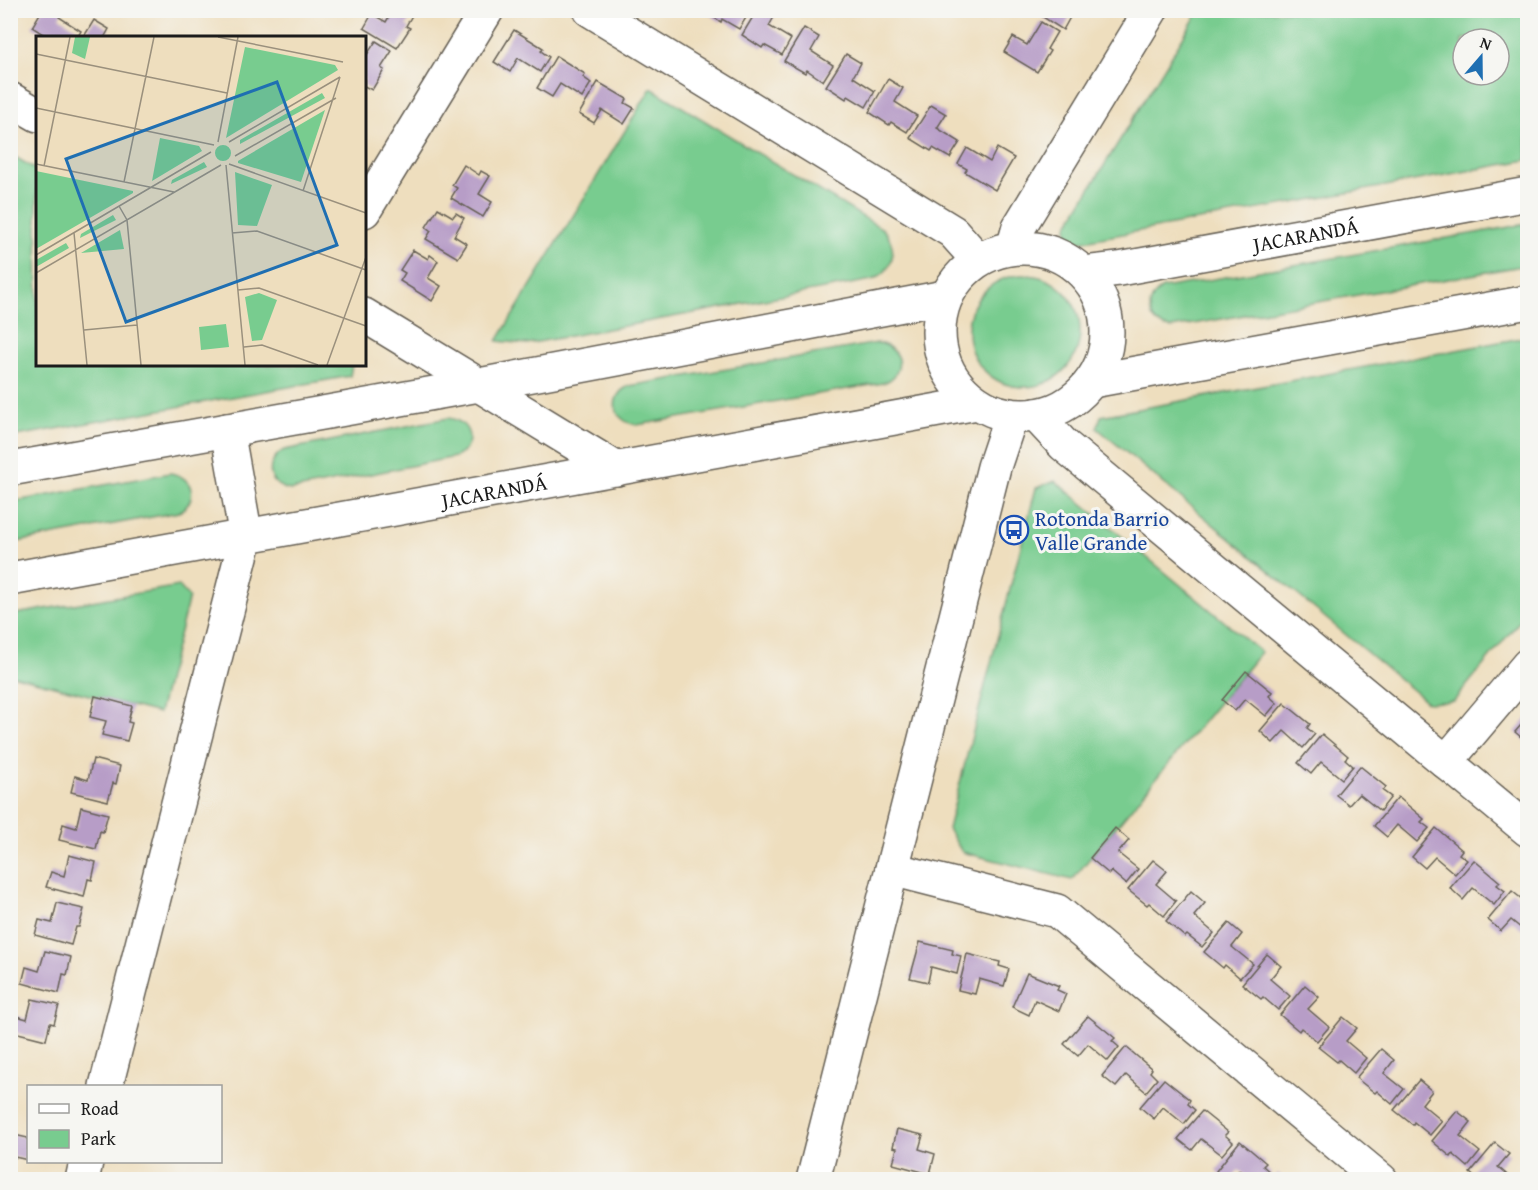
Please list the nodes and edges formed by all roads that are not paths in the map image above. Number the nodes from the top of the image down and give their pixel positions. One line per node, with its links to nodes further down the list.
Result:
1 (487, 10): 7 (street)
2 (590, 10): 9 (street)
3 (1151, 10): 8 (street)
4 (10, 99): 5 (street)
5 (36, 114)
6 (1527, 194): 10 (street, JACARANDÁ)
7 (366, 208)
8 (1013, 248): 9 (street); 10 (street)
9 (978, 260): 11 (street)
10 (1084, 273): 14 (street)
11 (945, 297): 15 (street); 16 (street)
12 (1527, 302): 14 (street)
13 (366, 316): 15 (street)
14 (1092, 381): 17 (street)
15 (479, 385): 18 (street); 20 (street)
16 (977, 403): 17 (street); 20 (street, JACARANDÁ)
17 (1024, 415): 24 (street); 26 (street)
18 (227, 430): 19 (street); 21 (street)
19 (10, 469)
20 (617, 469): 21 (street, JACARANDÁ)
21 (246, 537): 22 (street, JACARANDÁ); 27 (street)
22 (10, 579)
23 (1527, 665): 24 (street)
24 (1446, 762): 25 (street)
25 (1527, 830)
26 (892, 869): 30 (street); 31 (street)
27 (105, 1085)
28 (86, 1163): 29 (street)
29 (82, 1179)
30 (813, 1179)
31 (1380, 1179)

